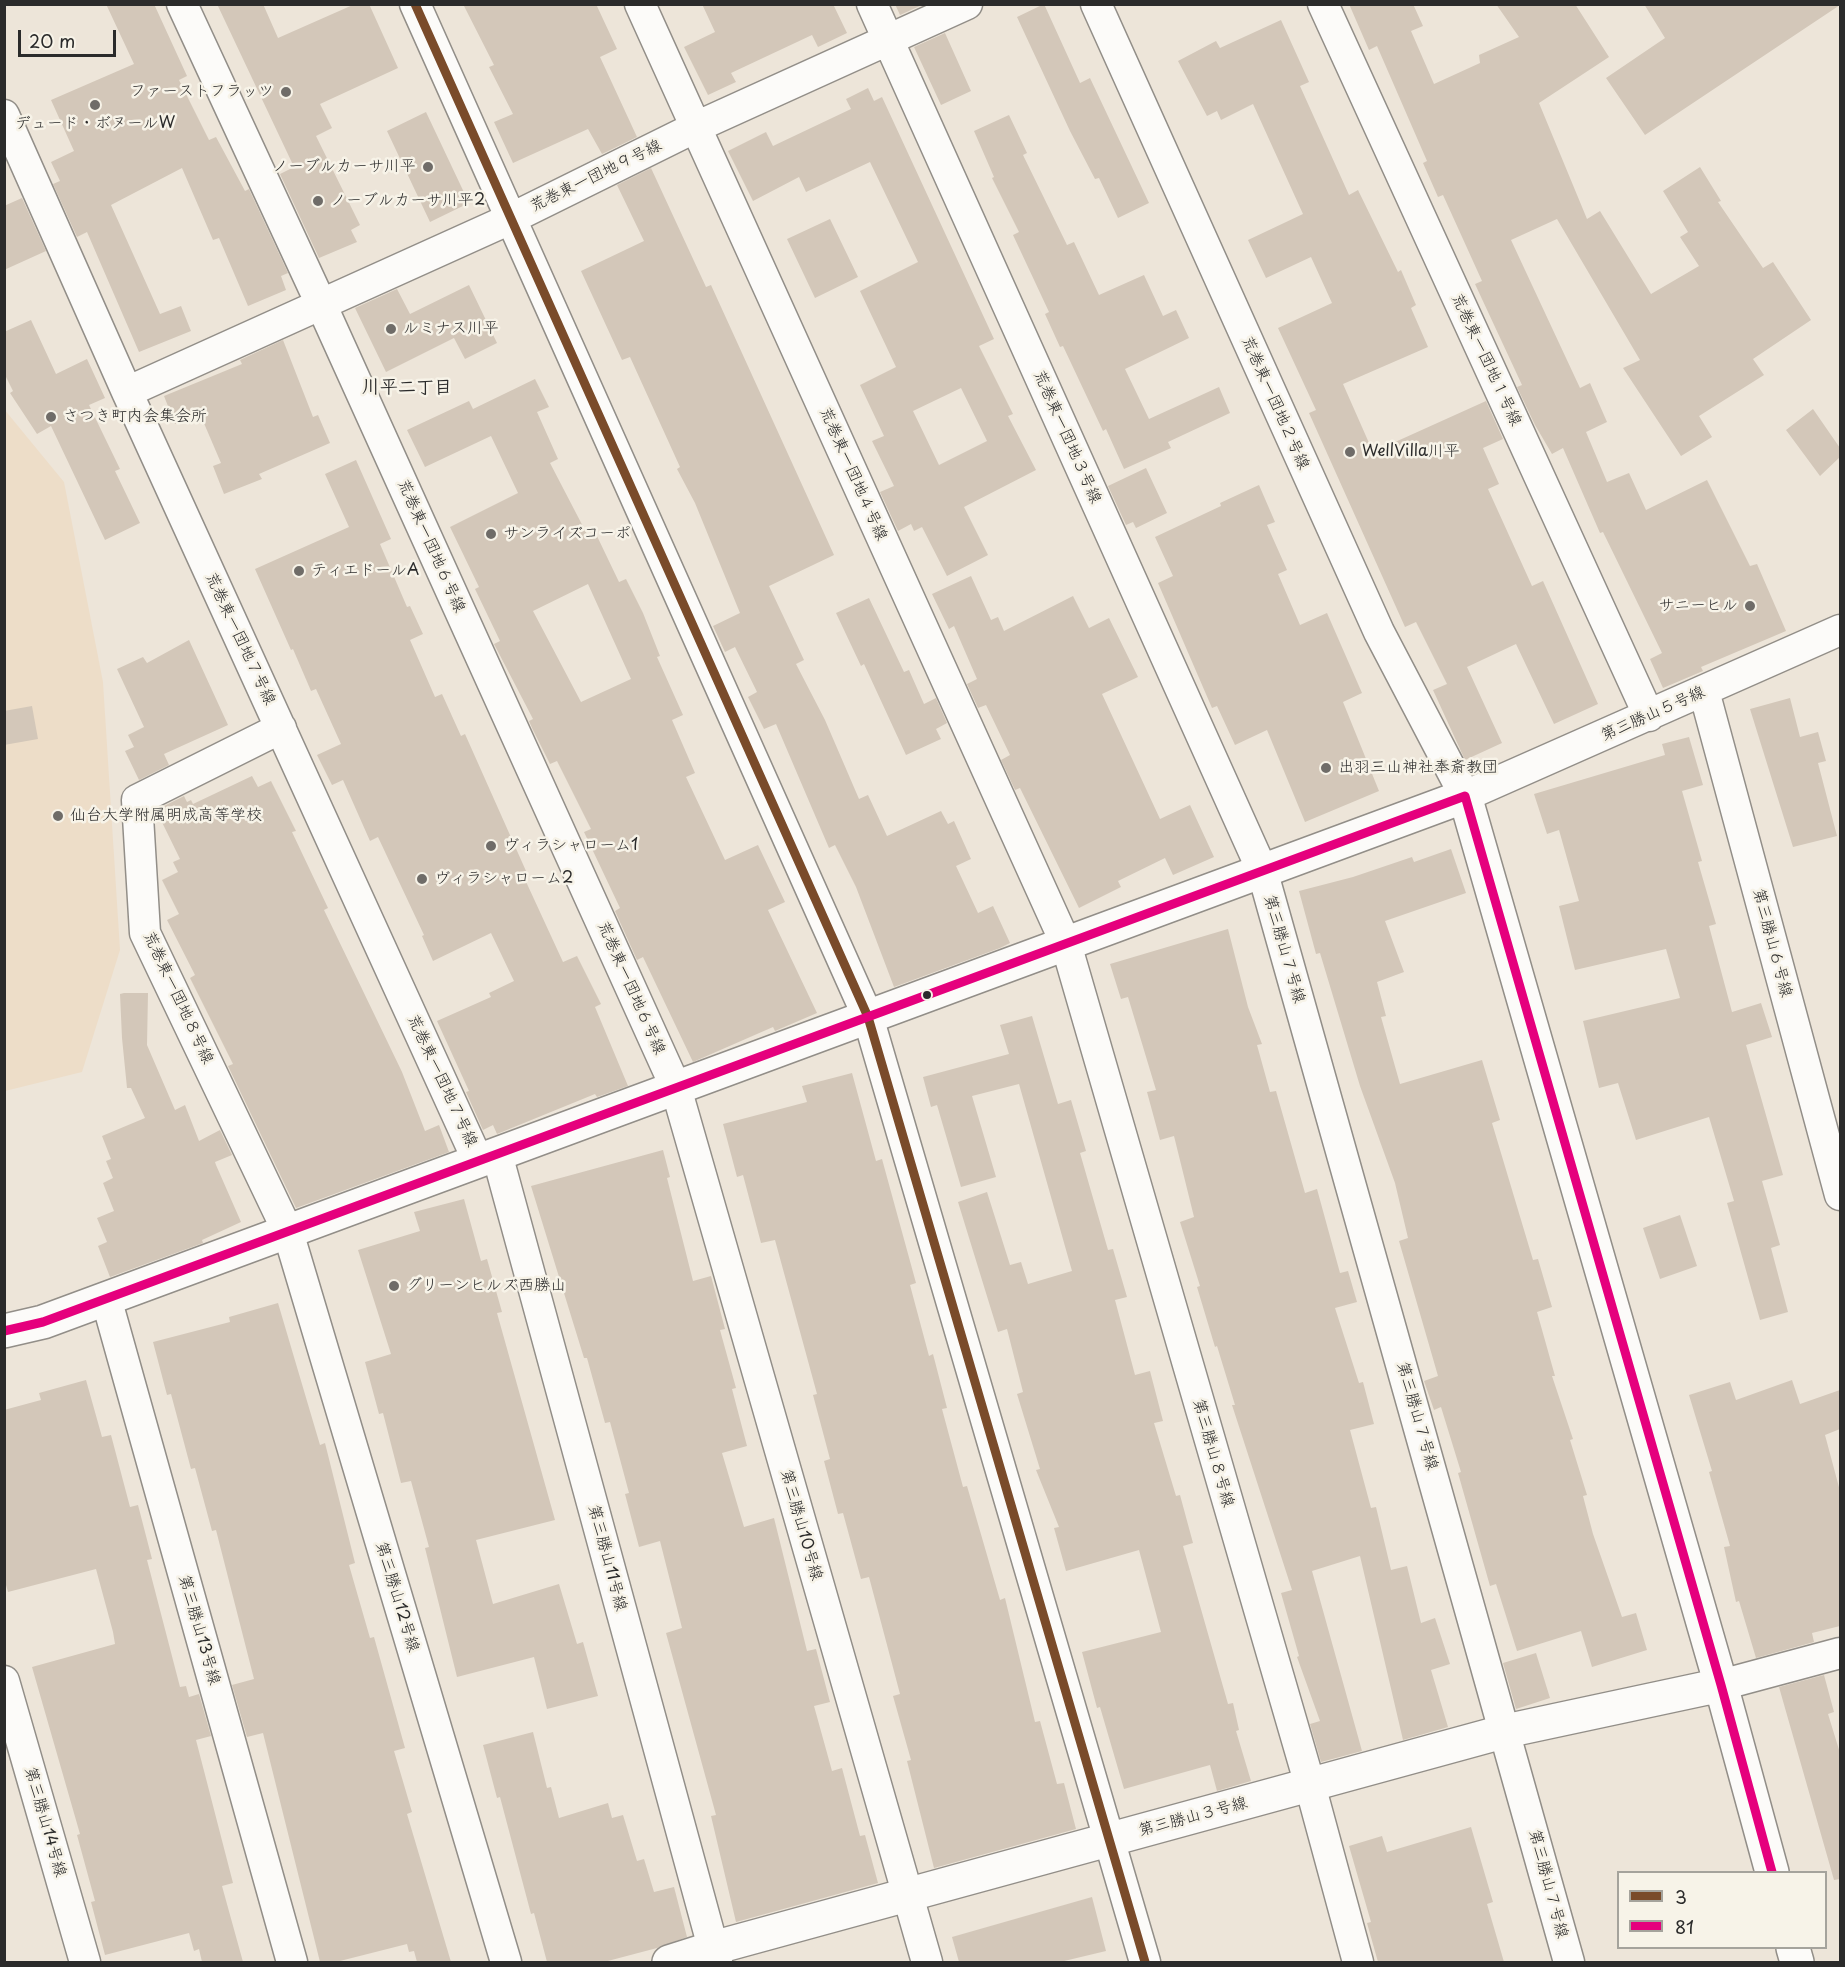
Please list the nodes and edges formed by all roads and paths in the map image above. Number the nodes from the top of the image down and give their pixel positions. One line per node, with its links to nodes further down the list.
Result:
1 (182, 4): 12 (street, 荒巻東一団地６号線)
2 (415, 4): 11 (street)
3 (640, 4): 10 (street, 荒巻東一団地４号線)
4 (872, 4): 8 (street, 荒巻東一団地３号線)
5 (968, 4): 8 (street, 荒巻東一団地９号線)
6 (1096, 4): 18 (street, 荒巻東一団地２号線)
7 (1323, 4): 16 (street, 荒巻東一団地１号線)
8 (889, 41): 10 (street, 荒巻東一団地９号線); 19 (street, 荒巻東一団地３号線)
9 (4, 115): 13 (street, 荒巻東一団地７号線)
10 (696, 127): 11 (street, 荒巻東一団地９号線); 20 (street, 荒巻東一団地４号線)
11 (510, 219): 12 (street, 荒巻東一団地９号線); 21 (street)
12 (321, 304): 13 (street, 荒巻東一団地９号線); 22 (street, 荒巻東一団地６号線)
13 (127, 392): 17 (street, 荒巻東一団地７号線)
14 (1840, 630): 15 (street, 第三勝山５号線)
15 (1704, 691): 16 (street, 第三勝山５号線); 24 (street, 第三勝山６号線)
16 (1649, 716): 18 (street, 第三勝山５号線)
17 (281, 728): 23 (street, 荒巻東一団地７号線); 25 (street, 荒巻東一団地８号線)
18 (1465, 796): 19 (street); 30 (street)
19 (1262, 870): 20 (street); 31 (street, 第三勝山７号線)
20 (1066, 944): 21 (street); 32 (street, 第三勝山８号線)
21 (868, 1017): 22 (street); 33 (street)
22 (676, 1088): 23 (street); 35 (street, 第三勝山10号線)
23 (488, 1158): 25 (street); 36 (street, 第三勝山11号線)
24 (1840, 1195)
25 (288, 1232): 26 (street); 39 (street, 第三勝山12号線)
26 (106, 1299): 27 (street); 38 (street, 第三勝山13号線)
27 (4, 1331)
28 (1840, 1653): 30 (street)
29 (4, 1682): 37 (street, 第三勝山14号線)
30 (1721, 1685): 31 (street, 第三勝山３号線); 34 (street)
31 (1506, 1731): 32 (street, 第三勝山３号線); 44 (street, 第三勝山７号線)
32 (1310, 1785): 33 (street, 第三勝山３号線); 43 (street, 第三勝山８号線)
33 (1111, 1839): 35 (street, 第三勝山３号線); 42 (street)
34 (1772, 1871)
35 (908, 1895): 36 (street, 第三勝山３号線); 41 (street, 第三勝山10号線)
36 (715, 1955): 40 (street, 第三勝山３号線)
37 (85, 1962)
38 (292, 1962)
39 (506, 1962)
40 (669, 1962)
41 (927, 1962)
42 (1145, 1962)
43 (1358, 1962)
44 (1569, 1962)

